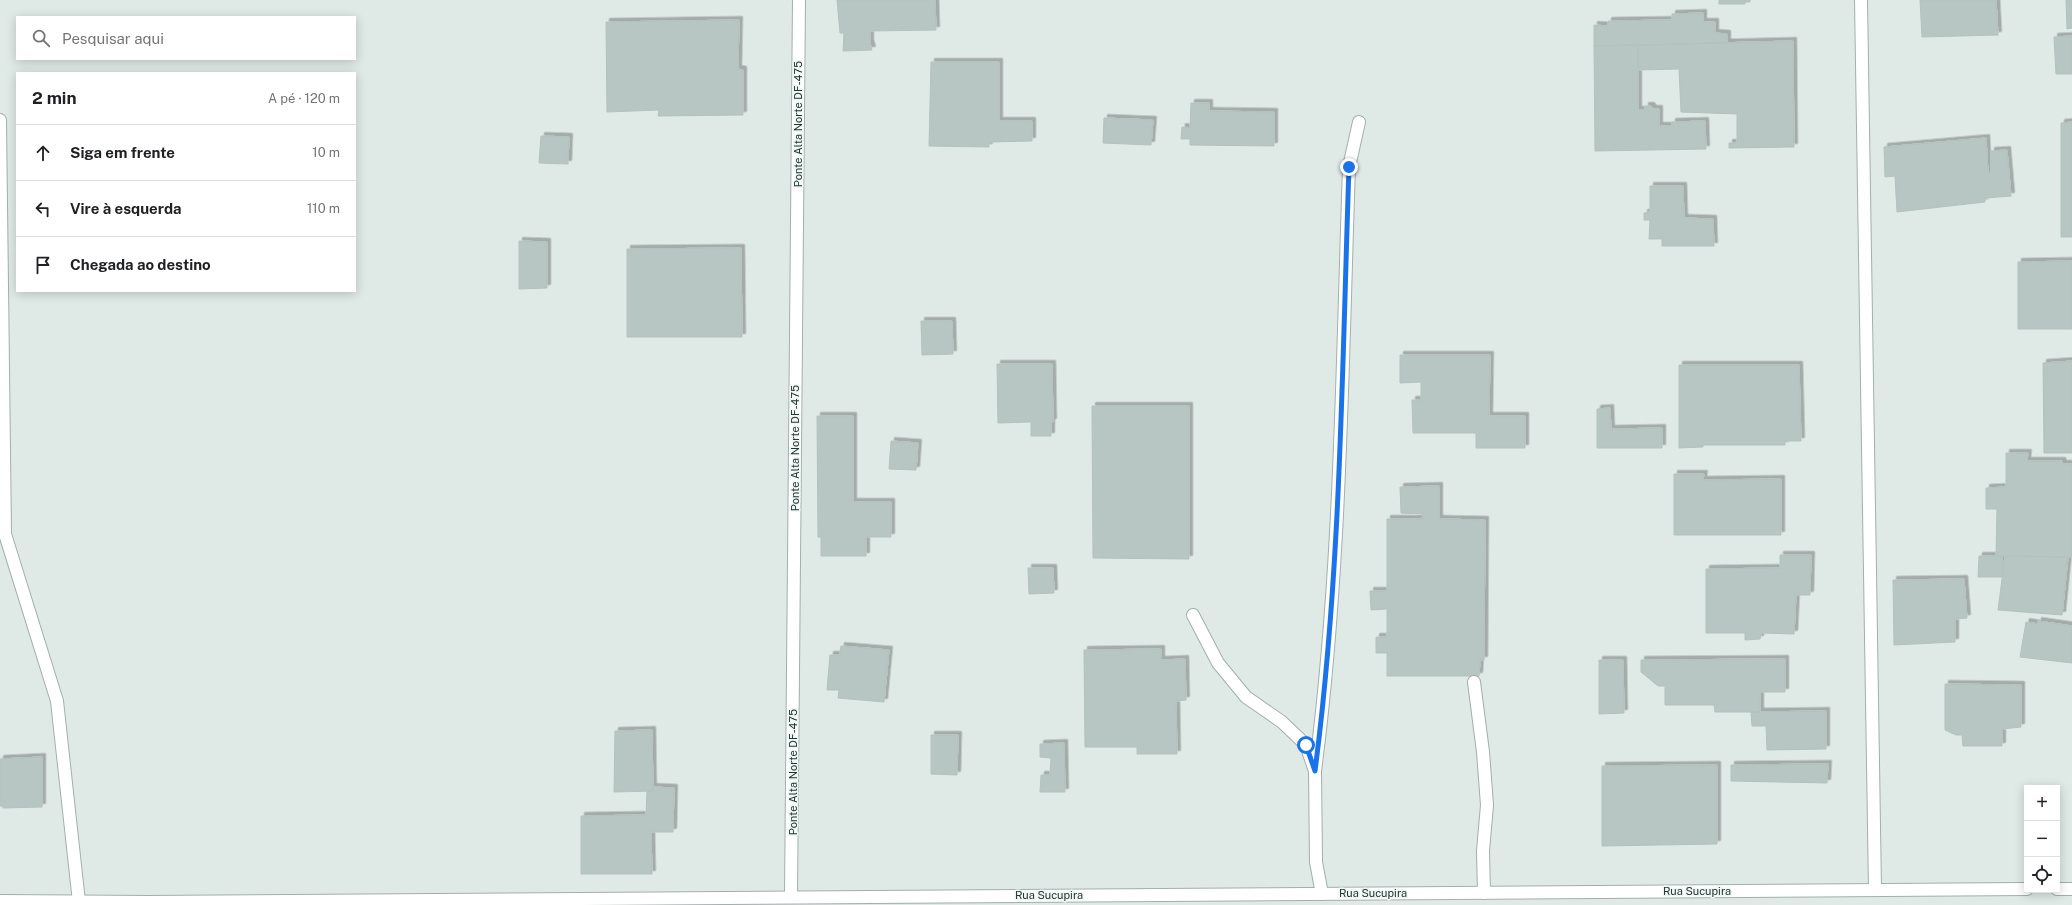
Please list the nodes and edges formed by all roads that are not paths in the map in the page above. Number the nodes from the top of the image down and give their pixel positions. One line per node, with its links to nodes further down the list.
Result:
1 (799, 0): 14 (street, Ponte Alta Norte DF-475)
2 (1861, 0): 11 (street)
3 (0, 120): 17 (street)
4 (1359, 122): 7 (street)
5 (1193, 615): 7 (street)
6 (1474, 682): 12 (street)
7 (1315, 771): 13 (street)
8 (2024, 889): 11 (street, Rua Sucupira)
9 (2060, 889): 10 (street)
10 (2072, 889)
11 (1876, 890): 12 (street, Rua Sucupira)
12 (1484, 893): 13 (street, Rua Sucupira)
13 (1322, 894): 14 (street, Rua Sucupira)
14 (791, 896): 16 (street, Rua Sucupira)
15 (0, 901): 17 (street, Rua Sucupira)
16 (737, 901): 18 (street, Rua Sucupira)
17 (79, 902): 18 (street, Rua Sucupira)
18 (308, 903)

